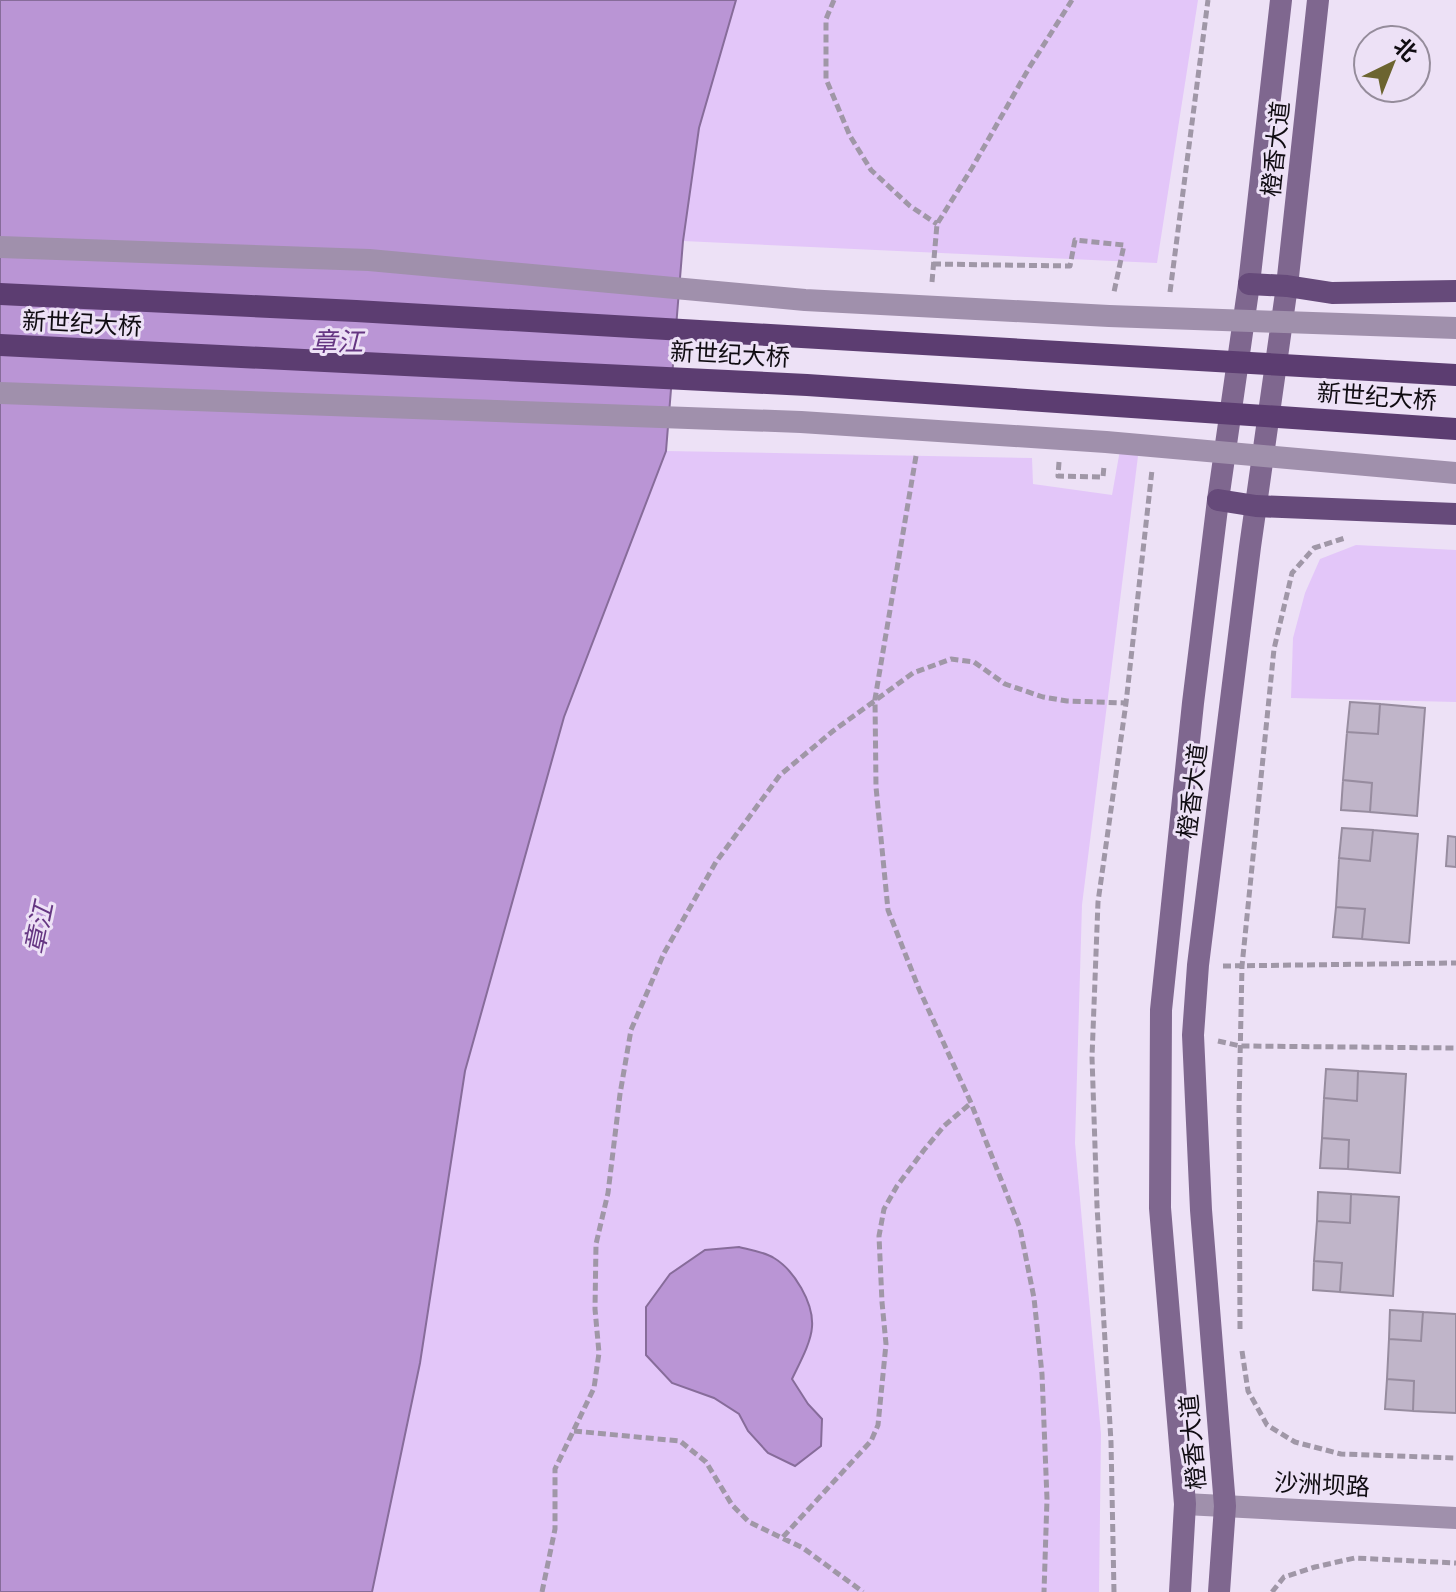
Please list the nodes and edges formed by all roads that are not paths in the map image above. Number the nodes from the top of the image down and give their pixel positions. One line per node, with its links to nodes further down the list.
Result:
1 (1281, 0): 4 (main road, 橙香大道)
2 (1318, 0): 5 (main road, 橙香大道)
3 (0, 247): 8 (street, bridge)
4 (1249, 284): 5 (main road); 14 (main road, 橙香大道)
5 (1287, 286): 6 (main road); 15 (main road, 橙香大道)
6 (1456, 291)
7 (0, 294): 10 (highway, 新世纪大桥, bridge)
8 (1456, 328)
9 (0, 345): 12 (highway, 新世纪大桥, bridge)
10 (1456, 375)
11 (0, 393): 13 (street, bridge)
12 (1456, 429)
13 (1456, 473)
14 (1218, 500): 15 (main road); 17 (main road, 橙香大道)
15 (1256, 506): 16 (main road); 18 (main road, 橙香大道)
16 (1456, 514)
17 (1185, 1504): 18 (street, 沙洲坝路); 20 (main road, 橙香大道)
18 (1225, 1506): 19 (street, 沙洲坝路); 21 (main road, 橙香大道)
19 (1456, 1518)
20 (1180, 1592)
21 (1219, 1592)

